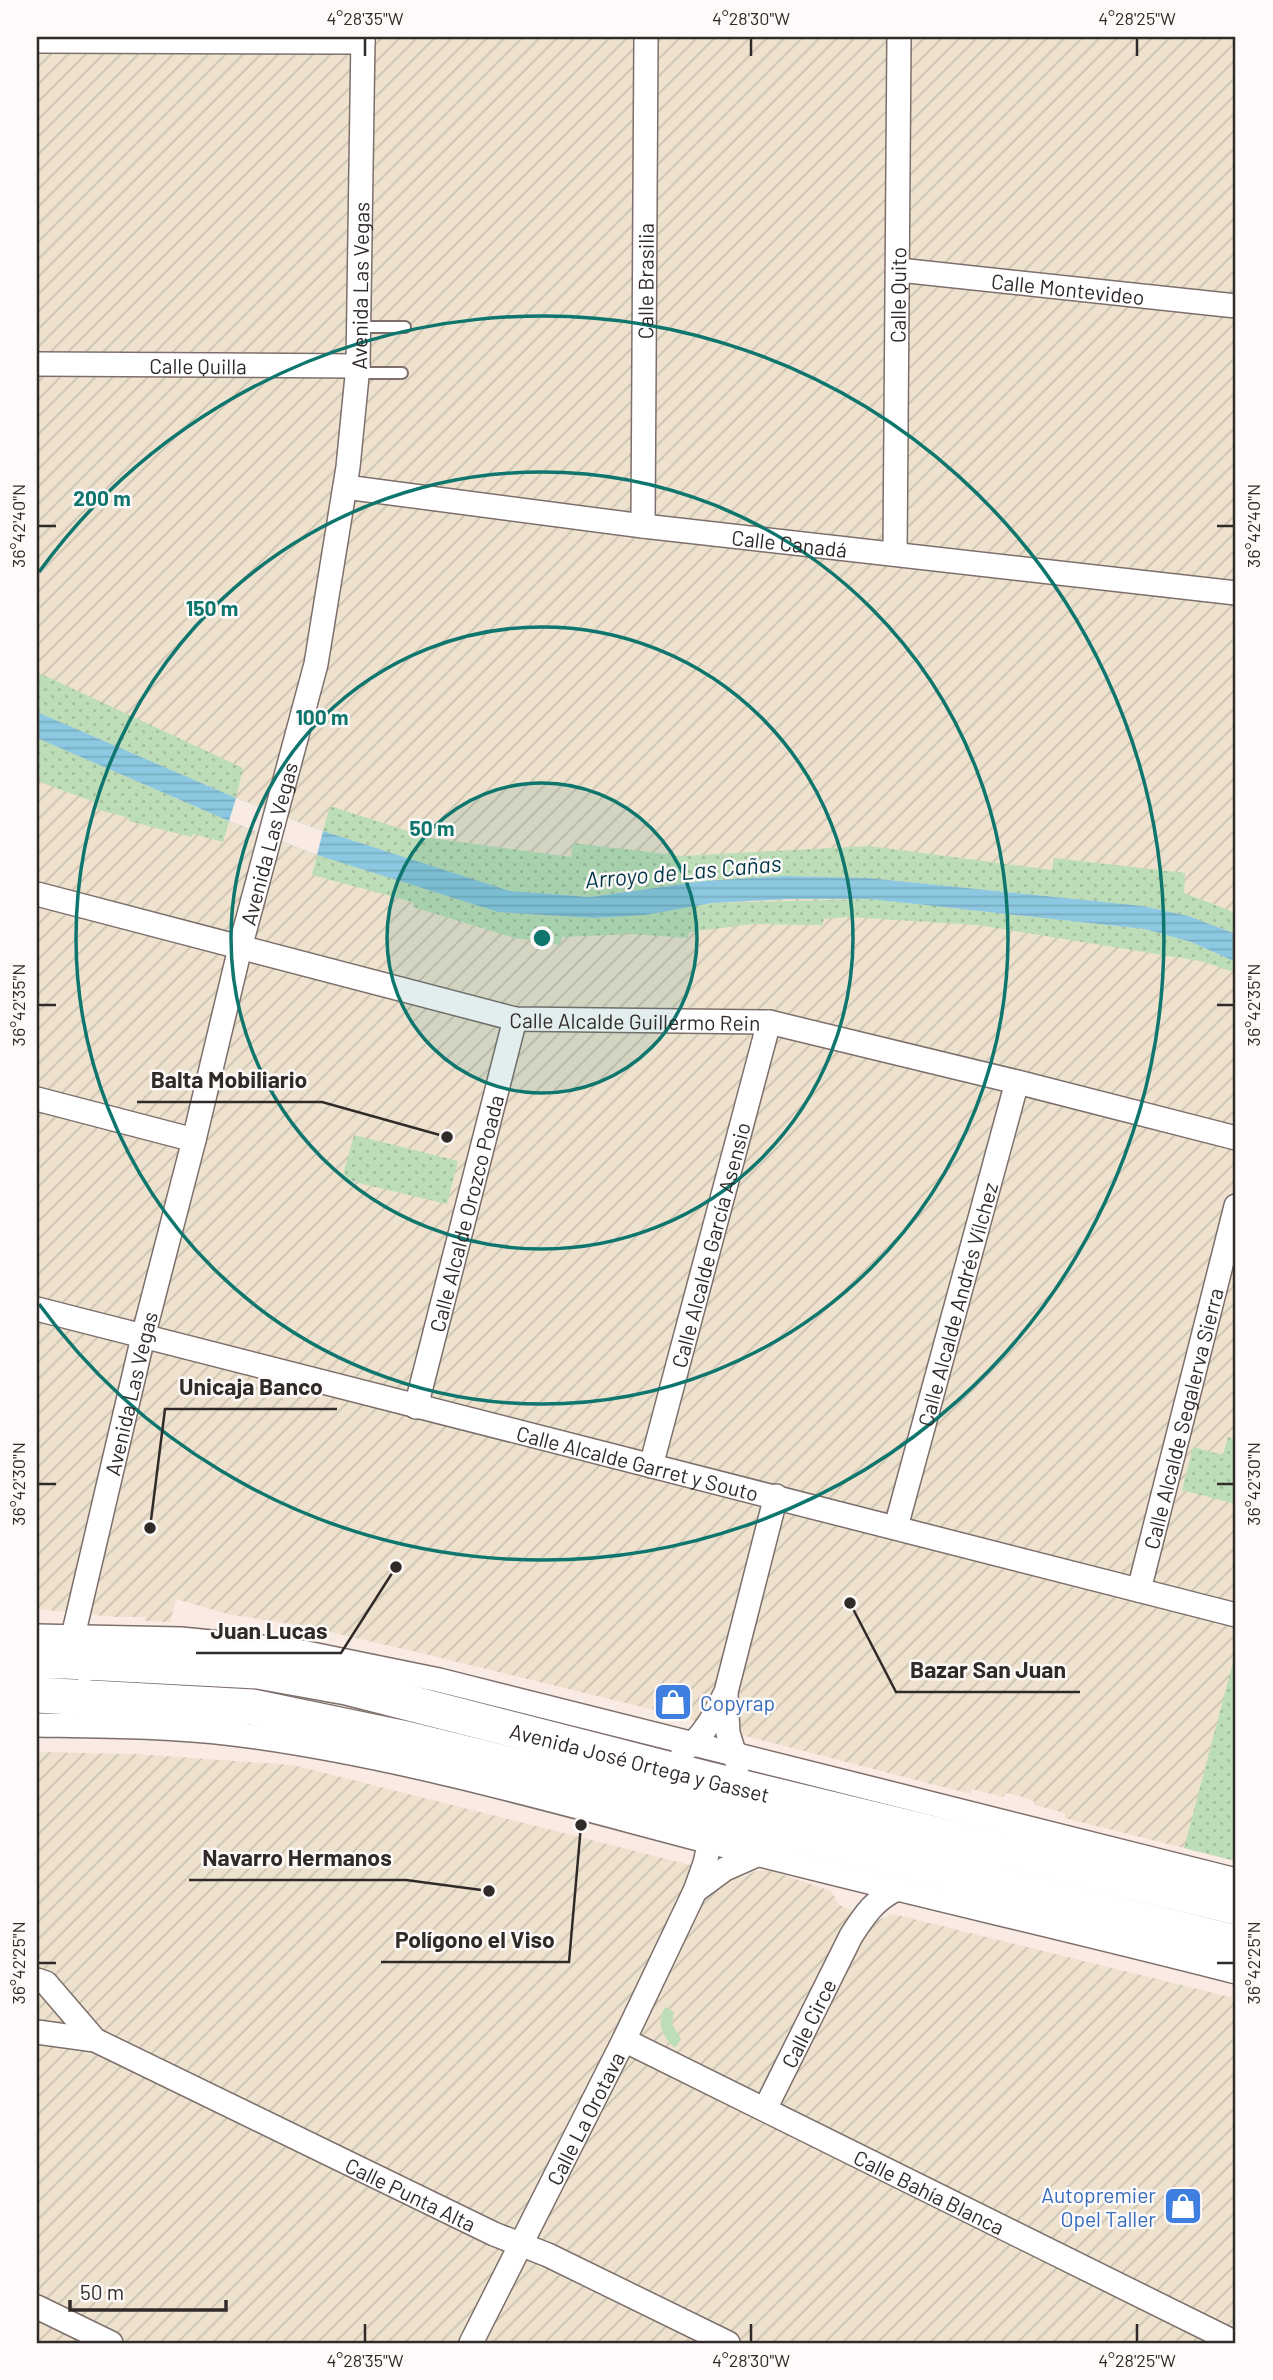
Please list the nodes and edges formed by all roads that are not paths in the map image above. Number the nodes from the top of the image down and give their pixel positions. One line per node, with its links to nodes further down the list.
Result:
1 (646, 37): 13 (street, Calle Brasilia)
2 (900, 37): 5 (street, Calle Quito)
3 (363, 39): 4 (street); 7 (street, Avenida Las Vegas)
4 (37, 41)
5 (898, 270): 6 (street, Calle Montevideo); 14 (street, Calle Quito)
6 (1236, 306)
7 (358, 327): 8 (lane); 10 (street, Avenida Las Vegas)
8 (405, 327)
9 (37, 364): 10 (street, Calle Quilla)
10 (357, 369): 11 (lane); 12 (street, Avenida Las Vegas)
11 (402, 373)
12 (345, 487): 13 (street, Calle Canadá); 17 (street, Avenida Las Vegas)
13 (643, 526): 14 (street, Calle Canadá)
14 (895, 554): 15 (street, Calle Canadá)
15 (1236, 593)
16 (37, 894): 17 (street, Calle Alcalde Guillermo Rein)
17 (240, 948): 18 (street, Calle Alcalde Guillermo Rein); 23 (street, Avenida Las Vegas)
18 (515, 1019): 19 (street, Calle Alcalde Guillermo Rein); 27 (street, Calle Alcalde Orozco Poada)
19 (769, 1022): 20 (street, Calle Alcalde Guillermo Rein); 28 (street, Calle Alcalde García Asensio)
20 (1017, 1082): 22 (street, Calle Alcalde Guillermo Rein); 30 (street, Calle Alcalde Andrés Vílchez)
21 (37, 1099): 23 (street)
22 (1236, 1138)
23 (194, 1139): 26 (street, Avenida Las Vegas)
24 (1236, 1206): 31 (street, Calle Alcalde Segalerva Sierra)
25 (37, 1308): 26 (street, Calle Alcalde Garret y Souto)
26 (143, 1336): 27 (street, Calle Alcalde Garret y Souto); 33 (street, Avenida Las Vegas)
27 (416, 1407): 28 (street, Calle Alcalde Garret y Souto)
28 (651, 1466): 29 (street, Calle Alcalde Garret y Souto)
29 (776, 1496): 30 (street, Calle Alcalde Garret y Souto); 34 (street)
30 (896, 1527): 31 (street, Calle Alcalde Garret y Souto)
31 (1139, 1590): 32 (street, Calle Alcalde Garret y Souto)
32 (1236, 1615)
33 (51, 1655): 36 (street); 39 (main road, Avenida José Ortega y Gasset)
34 (726, 1692): 38 (street); 39 (street)
35 (37, 1695): 36 (main road, Avenida José Ortega y Gasset)
36 (108, 1698): 42 (main road, Avenida José Ortega y Gasset)
37 (37, 1725): 42 (street, Avenida José Ortega y Gasset)
38 (733, 1753): 39 (street, Avenida José Ortega y Gasset); 40 (street); 45 (street, Avenida José Ortega y Gasset)
39 (680, 1761): 40 (main road, Avenida José Ortega y Gasset); 42 (street)
40 (756, 1791): 41 (main road, Avenida José Ortega y Gasset)
41 (798, 1801): 42 (street); 48 (main road, Avenida José Ortega y Gasset)
42 (713, 1829): 43 (street, Avenida José Ortega y Gasset); 47 (street, Calle La Orotava); 50 (main road, Avenida José Ortega y Gasset)
43 (759, 1854): 44 (street, Avenida José Ortega y Gasset); 47 (street, Calle La Orotava)
44 (844, 1876): 46 (street, Avenida José Ortega y Gasset); 49 (street, Calle Circe)
45 (1236, 1880)
46 (897, 1889): 49 (street, Calle Circe); 51 (street, Avenida José Ortega y Gasset)
47 (695, 1891): 55 (street, Calle La Orotava)
48 (1236, 1907)
49 (851, 1936): 56 (street, Calle Circe)
50 (1236, 1943)
51 (1236, 1972)
52 (37, 1980): 54 (street, Calle Punta Alta)
53 (37, 2032): 54 (street, Calle Punta Alta)
54 (95, 2040): 57 (street, Calle Punta Alta)
55 (624, 2040): 56 (street, Calle Bahía Blanca); 57 (street, Calle La Orotava)
56 (765, 2109): 62 (street, Calle Bahía Blanca)
57 (520, 2244): 60 (street, Calle La Orotava); 61 (street, Calle Punta Alta)
58 (37, 2307): 59 (street)
59 (111, 2343)
60 (471, 2343)
61 (728, 2343)
62 (1236, 2343)

